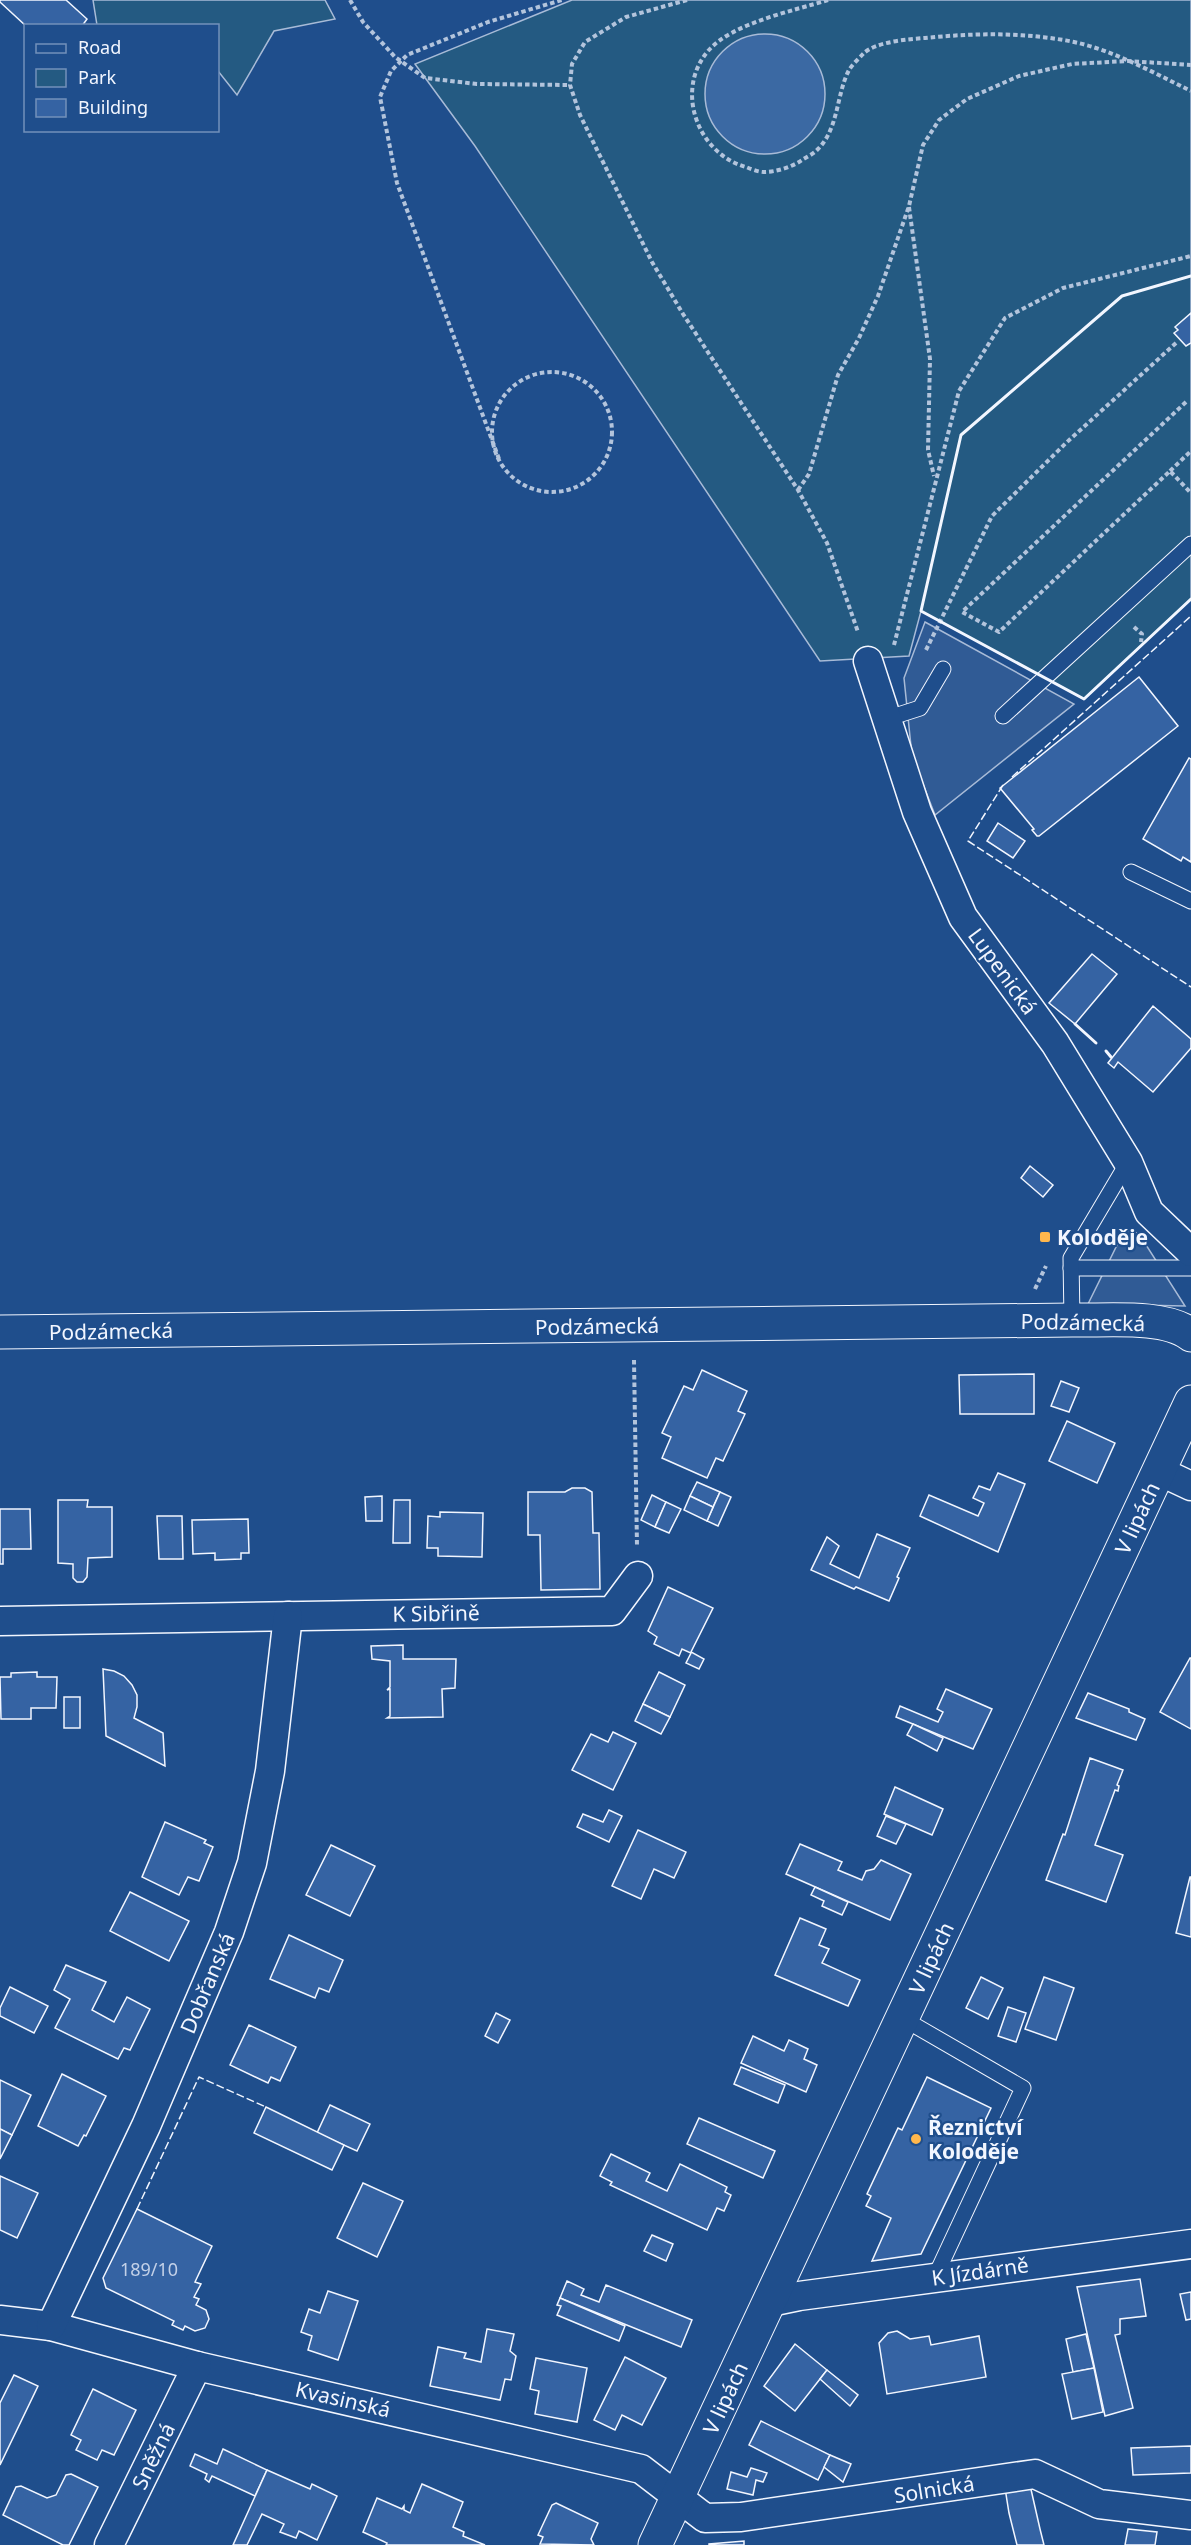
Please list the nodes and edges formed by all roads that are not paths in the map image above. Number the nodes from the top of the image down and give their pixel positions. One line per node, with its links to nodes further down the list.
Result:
1 (1191, 544): 4 (lane)
2 (868, 661): 5 (street, Lupenická)
3 (943, 669): 5 (lane)
4 (1004, 716)
5 (889, 723): 8 (street, Lupenická)
6 (1131, 872): 7 (lane)
7 (1191, 901)
8 (1128, 1162): 9 (street, Lupenická); 10 (lane)
9 (1191, 1252)
10 (1071, 1268): 11 (lane); 12 (lane)
11 (1191, 1268)
12 (1072, 1320): 13 (street, Podzámecká); 14 (street, Podzámecká)
13 (0, 1332)
14 (1191, 1335)
15 (1191, 1402): 16 (street, V lipách)
16 (1159, 1471): 17 (street); 21 (street, V lipách)
17 (1191, 1486)
18 (638, 1576): 19 (street, K Sibřině)
19 (288, 1616): 20 (street, K Sibřině); 26 (street, Dobřanská)
20 (0, 1621)
21 (902, 2018): 23 (lane); 24 (street, V lipách)
22 (1191, 2244): 23 (street, K Jízdárně)
23 (935, 2277): 24 (street, K Jízdárně)
24 (770, 2302): 28 (street, V lipách)
25 (0, 2320): 26 (street, Kvasinská)
26 (51, 2326): 27 (street, Kvasinská)
27 (197, 2366): 28 (street, Kvasinská); 30 (street, Sněžná)
28 (674, 2505): 29 (street, Solnická); 31 (street, V lipách); 32 (street, V lipách)
29 (1191, 2515)
30 (109, 2545)
31 (656, 2545)
32 (672, 2545)

